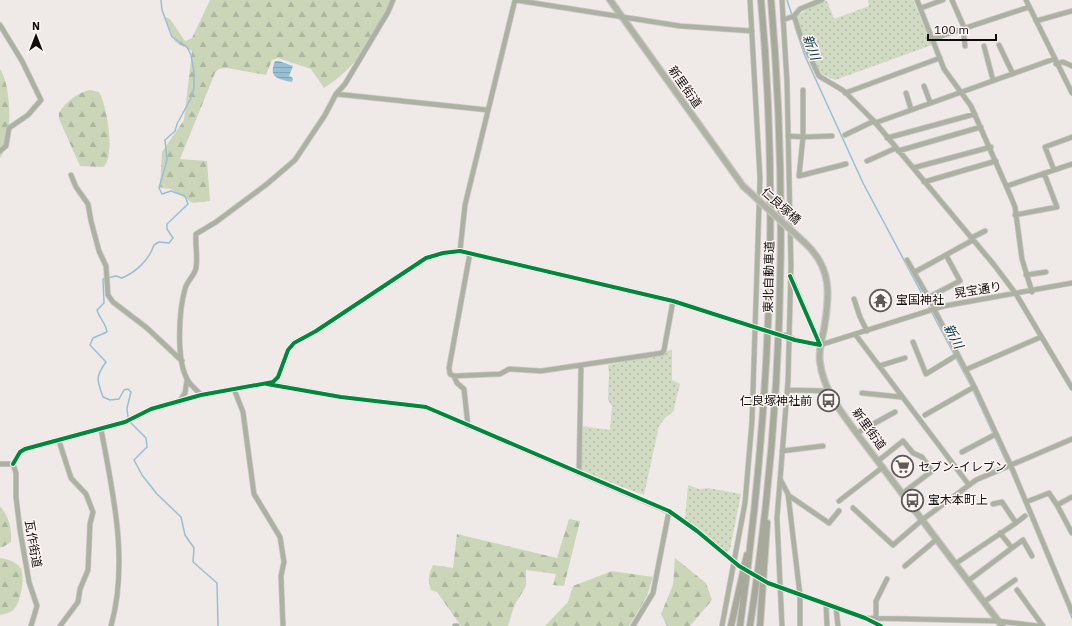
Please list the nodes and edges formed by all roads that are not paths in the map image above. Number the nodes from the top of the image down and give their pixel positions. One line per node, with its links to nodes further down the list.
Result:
1 (393, 0): 38 (street)
2 (515, 0): 17 (street); 41 (street)
3 (610, 0): 17 (main road, 新里街道)
4 (750, 0): 22 (street)
5 (761, 0): 145 (highway, 東北自動車道)
6 (771, 0): 129 (highway, 東北自動車道)
7 (782, 0): 18 (street)
8 (822, 0): 16 (street)
9 (917, 0): 14 (street)
10 (943, 0): 14 (street)
11 (952, 0): 21 (street)
12 (1026, 0): 13 (street)
13 (1029, 7): 19 (street); 21 (street)
14 (921, 8): 23 (street)
15 (1072, 11): 19 (street)
16 (794, 16): 18 (street); 35 (street)
17 (622, 17): 22 (street); 63 (main road, 新里街道)
18 (786, 19): 46 (street)
19 (1036, 22): 28 (street)
20 (0, 25): 53 (street)
21 (964, 28): 23 (street); 25 (street)
22 (752, 31): 84 (street)
23 (932, 39): 27 (street)
24 (999, 45): 30 (street)
25 (965, 46)
26 (984, 46): 31 (street)
27 (940, 58): 34 (street); 35 (street)
28 (1055, 62): 29 (street); 30 (street); 37 (street)
29 (1072, 66)
30 (1013, 74): 31 (street)
31 (993, 80): 34 (street)
32 (924, 86): 39 (street)
33 (803, 90): 49 (street)
34 (960, 91): 39 (street); 42 (street)
35 (845, 93): 43 (street)
36 (906, 93): 40 (street)
37 (1072, 93)
38 (336, 94): 41 (street); 94 (street)
39 (930, 102): 40 (street)
40 (911, 109): 43 (street)
41 (488, 110): 69 (street)
42 (975, 114): 44 (street); 50 (street)
43 (874, 122): 45 (street); 50 (street)
44 (981, 128): 51 (street); 52 (street)
45 (845, 134)
46 (788, 136): 49 (street); 76 (street)
47 (832, 136): 49 (street)
48 (1072, 137): 59 (street)
49 (803, 138): 56 (street)
50 (887, 138): 52 (street)
51 (991, 148): 55 (street); 58 (street)
52 (897, 150): 54 (street); 58 (street)
53 (0, 151)
54 (867, 161)
55 (996, 161): 62 (street); 64 (street)
56 (846, 164)
57 (1072, 164): 59 (street)
58 (913, 168): 62 (street)
59 (1054, 170): 60 (street)
60 (1044, 173): 64 (street); 65 (street)
61 (71, 175): 94 (street)
62 (924, 182): 67 (street)
63 (743, 186): 68 (main road, 仁良塚橋, bridge)
64 (1007, 186): 65 (street)
65 (1015, 215): 75 (street)
66 (985, 231): 67 (street)
67 (972, 239): 71 (street); 79 (street)
68 (804, 242): 91 (main road, 新里街道)
69 (460, 251): 70 (street); 100 (street)
70 (470, 253): 82 (street); 98 (street)
71 (946, 255): 73 (street); 80 (street)
72 (908, 260): 73 (street)
73 (915, 272): 80 (street)
74 (1046, 272): 75 (street)
75 (1026, 275): 78 (street)
76 (790, 276): 88 (street); 91 (street)
77 (1072, 283): 78 (street, 晃宝通り)
78 (1032, 292): 79 (street, 晃宝通り)
79 (1016, 294): 83 (street, 晃宝通り); 89 (street)
80 (929, 297): 83 (street)
81 (854, 299): 86 (street)
82 (673, 301): 84 (street); 96 (street)
83 (934, 309): 86 (street, 晃宝通り); 92 (street)
84 (756, 328): 85 (street); 149 (street)
85 (761, 329)
86 (867, 331): 87 (street, 晃宝通り)
87 (855, 334): 91 (street, 晃宝通り); 95 (street)
88 (787, 337): 91 (street); 104 (street)
89 (1041, 337): 97 (street); 102 (street)
90 (913, 342): 92 (street)
91 (820, 345): 105 (main road, 新里街道)
92 (957, 355): 97 (street)
93 (905, 358): 95 (street)
94 (182, 361): 99 (street)
95 (879, 366): 108 (street)
96 (581, 367): 98 (street); 126 (street)
97 (965, 370): 101 (street)
98 (454, 376): 112 (street)
99 (187, 380): 107 (street); 109 (street)
100 (267, 384): 103 (street); 112 (street)
101 (974, 387): 111 (street); 115 (street)
102 (1072, 388)
103 (234, 389): 107 (street); 171 (street)
104 (788, 390): 105 (street); 119 (street)
105 (829, 391): 114 (main road, 新里街道)
106 (862, 393): 108 (street)
107 (201, 395): 109 (street)
108 (902, 398): 128 (street)
109 (179, 402): 113 (street)
110 (895, 412): 114 (street)
111 (925, 415)
112 (468, 426): 126 (street)
113 (101, 429): 117 (street); 170 (street)
114 (857, 433): 121 (main road, 新里街道)
115 (996, 434): 120 (street); 125 (street)
116 (1072, 439): 125 (street)
117 (59, 441): 123 (street); 169 (street)
118 (823, 446): 119 (street)
119 (782, 451): 127 (street)
120 (962, 452)
121 (878, 461): 124 (main road, 新里街道); 130 (street)
122 (0, 464): 123 (street)
123 (13, 464): 168 (street, 瓦作街道)
124 (883, 467): 130 (main road, 新里街道); 133 (street)
125 (1008, 467): 128 (street); 134 (street)
126 (579, 473): 138 (street)
127 (780, 478): 131 (street); 157 (street)
128 (969, 485): 141 (street)
129 (767, 491): 176 (highway, 東北自動車道); 177 (highway)
130 (902, 493): 141 (main road, 新里街道)
131 (788, 495): 139 (street); 159 (street)
132 (1072, 497): 136 (street)
133 (839, 502)
134 (1026, 502): 136 (street); 161 (street)
135 (993, 504): 142 (street)
136 (1057, 505): 143 (street)
137 (853, 508): 141 (street)
138 (668, 511): 149 (street); 172 (street)
139 (839, 511)
140 (1025, 516): 142 (street)
141 (922, 520): 146 (main road, 新里街道)
142 (1016, 523): 144 (street)
143 (1072, 532)
144 (1000, 533): 147 (street); 150 (street)
145 (752, 538): 174 (highway); 175 (highway, 東北自動車道)
146 (936, 539): 150 (main road, 新里街道); 152 (street)
147 (1012, 548): 148 (street); 155 (street)
148 (1032, 556)
149 (733, 561): 151 (street); 173 (street)
150 (955, 564): 155 (main road, 新里街道)
151 (739, 566)
152 (905, 566)
153 (887, 579): 166 (street)
154 (1015, 580): 160 (street)
155 (968, 581): 160 (main road, 新里街道)
156 (768, 583): 157 (street)
157 (779, 588): 159 (street); 178 (street)
158 (1017, 590): 184 (street)
159 (800, 595): 162 (street); 179 (street)
160 (984, 602): 167 (main road, 新里街道)
161 (1070, 603): 164 (street)
162 (826, 604): 163 (street); 180 (street)
163 (836, 607): 165 (street); 181 (street)
164 (1072, 612)
165 (865, 618): 166 (street); 182 (street)
166 (876, 618): 167 (street)
167 (1000, 624): 183 (street)
168 (31, 626)
169 (60, 626)
170 (111, 626)
171 (283, 626)
172 (633, 626)
173 (722, 626)
174 (732, 626)
175 (740, 626)
176 (750, 626)
177 (760, 626)
178 (782, 626)
179 (800, 626)
180 (827, 626)
181 (838, 626)
182 (881, 626)
183 (1038, 626)
184 (1044, 626)

